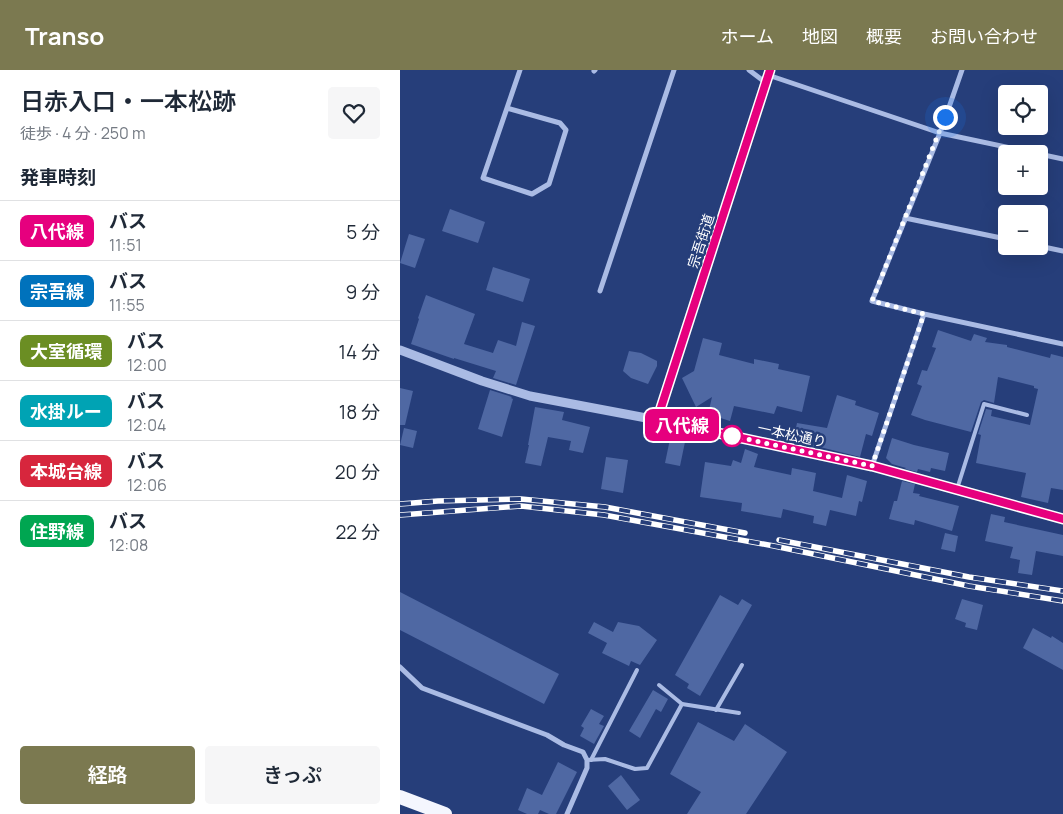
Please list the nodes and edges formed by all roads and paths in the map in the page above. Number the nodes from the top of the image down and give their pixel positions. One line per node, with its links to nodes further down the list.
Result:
1 (520, 70): 6 (street)
2 (674, 70): 13 (street)
3 (749, 70): 5 (street)
4 (962, 70): 7 (street)
5 (768, 76): 7 (street); 18 (street, 宗吾街道)
6 (507, 108): 6 (street)
7 (940, 133): 8 (street); 9 (street)
8 (1063, 159)
9 (905, 218): 10 (street); 14 (street)
10 (998, 237)
11 (1048, 248): 12 (street)
12 (1063, 251)
13 (600, 291)
14 (924, 314): 15 (street); 19 (street)
15 (1063, 344)
16 (400, 350): 18 (street, 一本松通り)
17 (1027, 415): 20 (lane)
18 (657, 420): 19 (street, 一本松通り)
19 (872, 466): 20 (street, 一本松通り)
20 (956, 490): 21 (street, 一本松通り)
21 (1063, 519)
22 (742, 665): 27 (lane)
23 (400, 668): 29 (street)
24 (637, 670): 29 (lane)
25 (659, 685): 26 (lane)
26 (682, 704): 27 (lane); 29 (lane)
27 (716, 710): 28 (lane)
28 (739, 713)
29 (589, 760): 32 (street)
30 (400, 797): 31 (highway)
31 (445, 814)
32 (568, 814)

